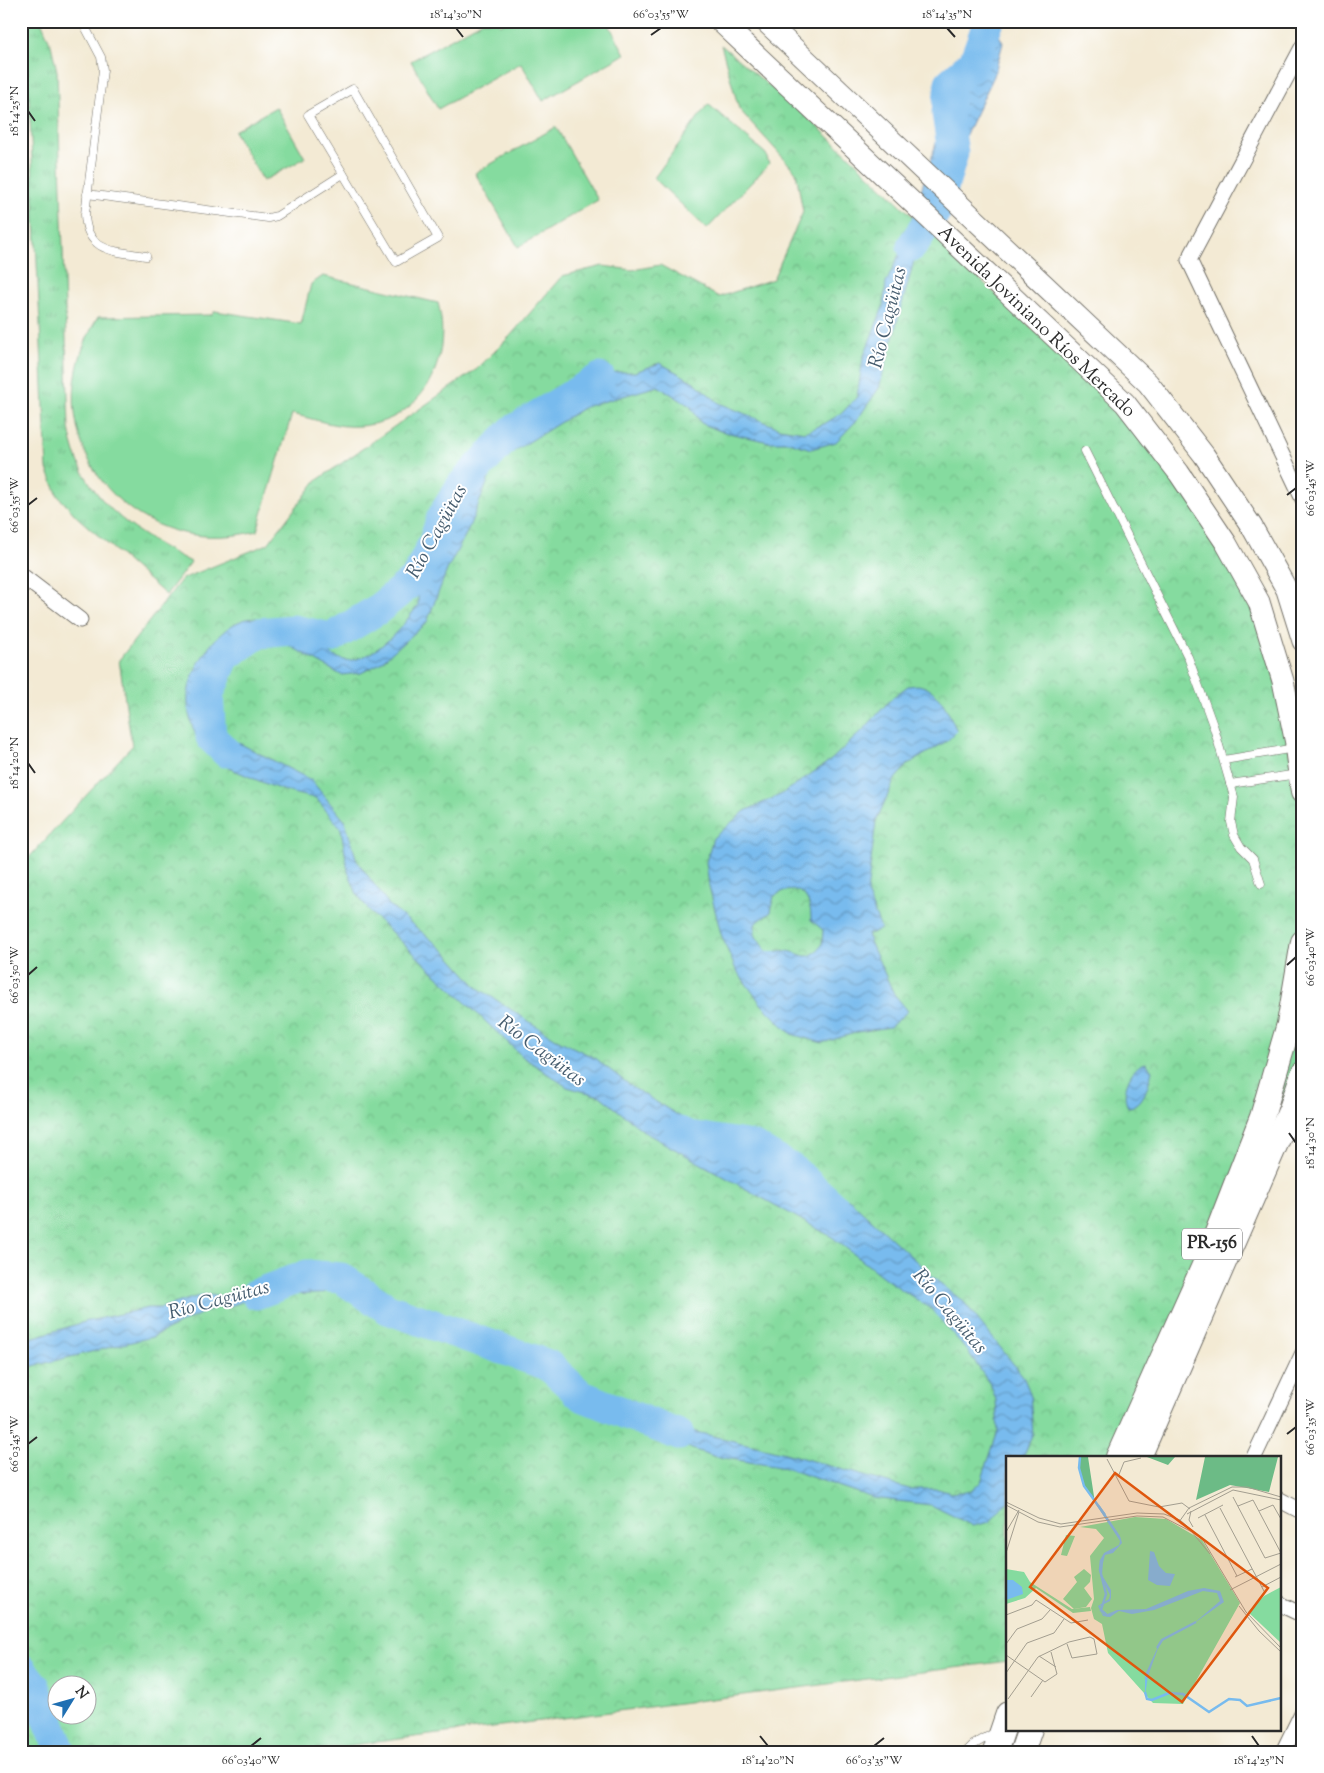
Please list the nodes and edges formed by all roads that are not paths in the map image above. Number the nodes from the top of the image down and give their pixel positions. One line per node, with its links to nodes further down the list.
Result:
1 (82, 21): 6 (lane)
2 (720, 21): 13 (main road, Avenida Joviniano Ríos Mercado)
3 (764, 21): 12 (main road, Avenida Joviniano Ríos Mercado)
4 (1303, 46): 9 (street)
5 (344, 174): 5 (lane); 6 (lane)
6 (87, 194): 7 (lane)
7 (146, 256)
8 (1085, 451): 14 (lane)
9 (1303, 499)
10 (21, 575): 11 (street)
11 (80, 620)
12 (1303, 641)
13 (1300, 748): 14 (lane); 15 (main road, Avenida Joviniano Ríos Mercado)
14 (1224, 760): 16 (lane)
15 (1302, 780): 16 (lane)
16 (1230, 784): 17 (lane)
17 (1261, 884)
18 (1303, 942): 21 (main road, PR-156)
19 (1303, 1074): 22 (main road, PR-156)
20 (1303, 1353): 23 (street)
21 (1118, 1456)
22 (1139, 1456)
23 (1254, 1456)
24 (1282, 1501): 25 (street)
25 (1303, 1512)
26 (1282, 1605): 27 (street)
27 (1303, 1615)
28 (1301, 1719): 34 (street)
29 (1005, 1721): 31 (lane); 32 (main road)
30 (1030, 1730): 33 (main road)
31 (966, 1752)
32 (995, 1752)
33 (1022, 1752)
34 (1283, 1752)

